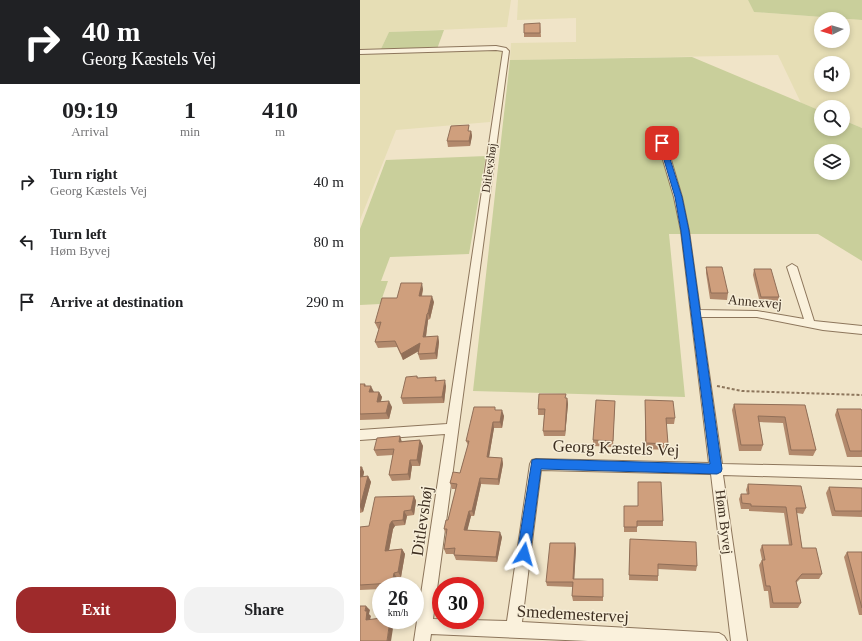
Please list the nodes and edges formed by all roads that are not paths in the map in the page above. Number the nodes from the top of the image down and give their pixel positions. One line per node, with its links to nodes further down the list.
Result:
1 (360, 52): 7 (street, Ditlevshøj)
2 (662, 143): 4 (street, Høm Byvej)
3 (792, 267): 5 (street, Annexvej)
4 (696, 312): 5 (street, Annexvej); 9 (street, Høm Byvej)
5 (810, 323): 6 (street, Annexvej)
6 (862, 330)
7 (452, 429): 8 (street); 12 (street, Ditlevshøj)
8 (360, 435)
9 (717, 469): 10 (street, Georg Kæstels Vej); 11 (street, Georg Kæstels Vej); 14 (street, Høm Byvej)
10 (862, 473)
11 (514, 629): 12 (street, Smedemestervej); 13 (street, Smedemestervej)
12 (423, 634)
13 (719, 641)
14 (739, 641)

